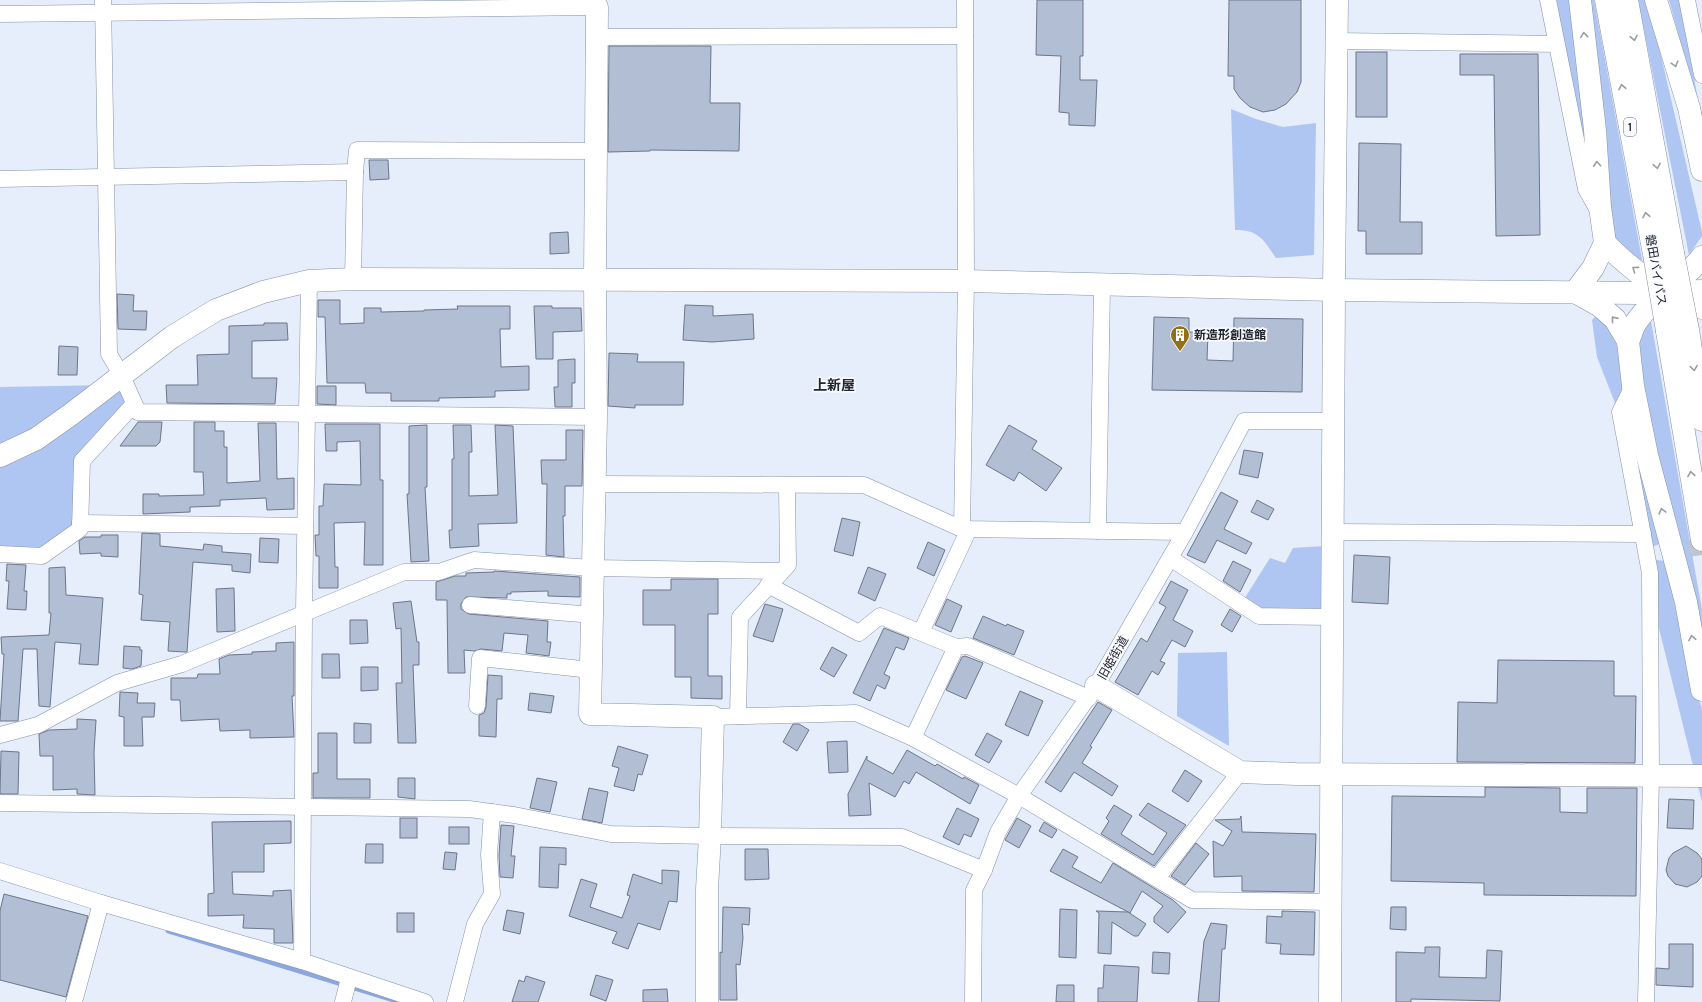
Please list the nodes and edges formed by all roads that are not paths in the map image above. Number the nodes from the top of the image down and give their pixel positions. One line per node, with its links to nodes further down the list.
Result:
1 (965, 0): 12 (street)
2 (1338, 0): 14 (main road)
3 (1548, 0): 15 (street)
4 (1580, 0): 22 (main road, one-way to 4)
5 (1606, 0): 24 (main road, 磐田バイパス / 1, one-way to 5)
6 (1627, 0): 24 (main road, 磐田バイパス / 1, one-way to 24)
7 (1656, 0): 18 (main road, one-way to 18)
8 (1687, 0): 16 (street)
9 (597, 3): 10 (street); 13 (main road)
10 (103, 6): 11 (street); 20 (street)
11 (0, 14)
12 (965, 36): 13 (street); 29 (street)
13 (596, 37): 17 (main road)
14 (1337, 41): 15 (street); 31 (main road)
15 (1556, 44): 22 (street)
16 (1702, 75)
17 (596, 151): 19 (street); 27 (main road)
18 (1702, 170)
19 (355, 172): 20 (street); 26 (street)
20 (105, 177): 21 (street); 38 (street)
21 (0, 179)
22 (1601, 217): 23 (main road)
23 (1605, 243): 33 (main road); 34 (main road, one-way to 23)
24 (1663, 253): 36 (main road, 磐田バイパス / 1, bridge)
25 (1702, 257): 34 (main road)
26 (353, 279): 27 (main road); 28 (main road)
27 (595, 280): 29 (main road); 42 (main road)
28 (309, 281): 38 (main road); 41 (street)
29 (966, 281): 30 (main road); 50 (street)
30 (1102, 285): 31 (main road); 51 (street)
31 (1334, 290): 33 (main road); 44 (main road)
32 (1702, 291): 34 (main road)
33 (1575, 292): 34 (main road); 37 (main road, one-way to 33)
34 (1666, 292): 35 (main road); 37 (main road)
35 (1702, 308)
36 (1677, 330): 43 (main road, 磐田バイパス / 1, one-way to 43); 55 (main road, 磐田バイパス / 1, one-way to 36)
37 (1628, 341): 39 (main road)
38 (122, 376): 40 (street); 45 (main road)
39 (1633, 386): 54 (street); 70 (main road, one-way to 39)
40 (134, 404): 41 (street); 48 (street)
41 (306, 414): 42 (street); 49 (street)
42 (596, 417): 46 (main road)
43 (1702, 420)
44 (1334, 421): 52 (street, 旧姫街道); 53 (main road)
45 (0, 456)
46 (595, 484): 47 (street); 60 (main road)
47 (787, 485): 50 (street); 61 (street)
48 (80, 523): 49 (street); 57 (street)
49 (305, 526): 64 (street)
50 (965, 529): 51 (street); 67 (street)
51 (1098, 531): 52 (street)
52 (1185, 532): 58 (street, 旧姫街道)
53 (1333, 532): 54 (street); 66 (main road)
54 (1642, 534): 59 (street)
55 (1702, 540)
56 (1665, 552): 59 (street)
57 (0, 554)
58 (1170, 558): 66 (street); 71 (street, 旧姫街道)
59 (1647, 558): 80 (street)
60 (593, 568): 61 (street); 64 (street); 65 (main road)
61 (782, 571): 62 (street)
62 (768, 585): 67 (street); 74 (street)
63 (470, 605): 65 (street)
64 (304, 612): 75 (street); 83 (street)
65 (592, 615): 69 (main road)
66 (1332, 617): 78 (main road)
67 (921, 632): 68 (street)
68 (956, 647): 71 (street); 76 (street)
69 (591, 670): 72 (street); 73 (main road)
70 (1702, 690)
71 (1093, 692): 77 (main road); 81 (street, 旧姫街道)
72 (477, 706)
73 (713, 716): 74 (street); 85 (main road)
74 (738, 716): 76 (street)
75 (0, 734)
76 (913, 738): 81 (street)
77 (1240, 772): 78 (main road); 88 (street)
78 (1332, 774): 80 (main road); 89 (main road)
79 (1702, 776): 80 (main road)
80 (1651, 777): 100 (street)
81 (1019, 796): 86 (street, 旧姫街道); 88 (street)
82 (0, 803): 83 (street)
83 (303, 806): 84 (street); 91 (street)
84 (492, 812): 85 (street); 96 (street)
85 (710, 836): 86 (street); 97 (main road)
86 (984, 870): 98 (street, 旧姫街道)
87 (0, 871): 90 (street)
88 (1157, 878): 89 (street)
89 (1332, 902): 99 (main road)
90 (101, 903): 91 (street); 93 (street)
91 (302, 961): 92 (street)
92 (349, 978): 94 (street); 95 (street)
93 (74, 1002)
94 (344, 1002)
95 (425, 1002)
96 (455, 1002)
97 (707, 1002)
98 (973, 1002)
99 (1330, 1002)
100 (1646, 1002)

